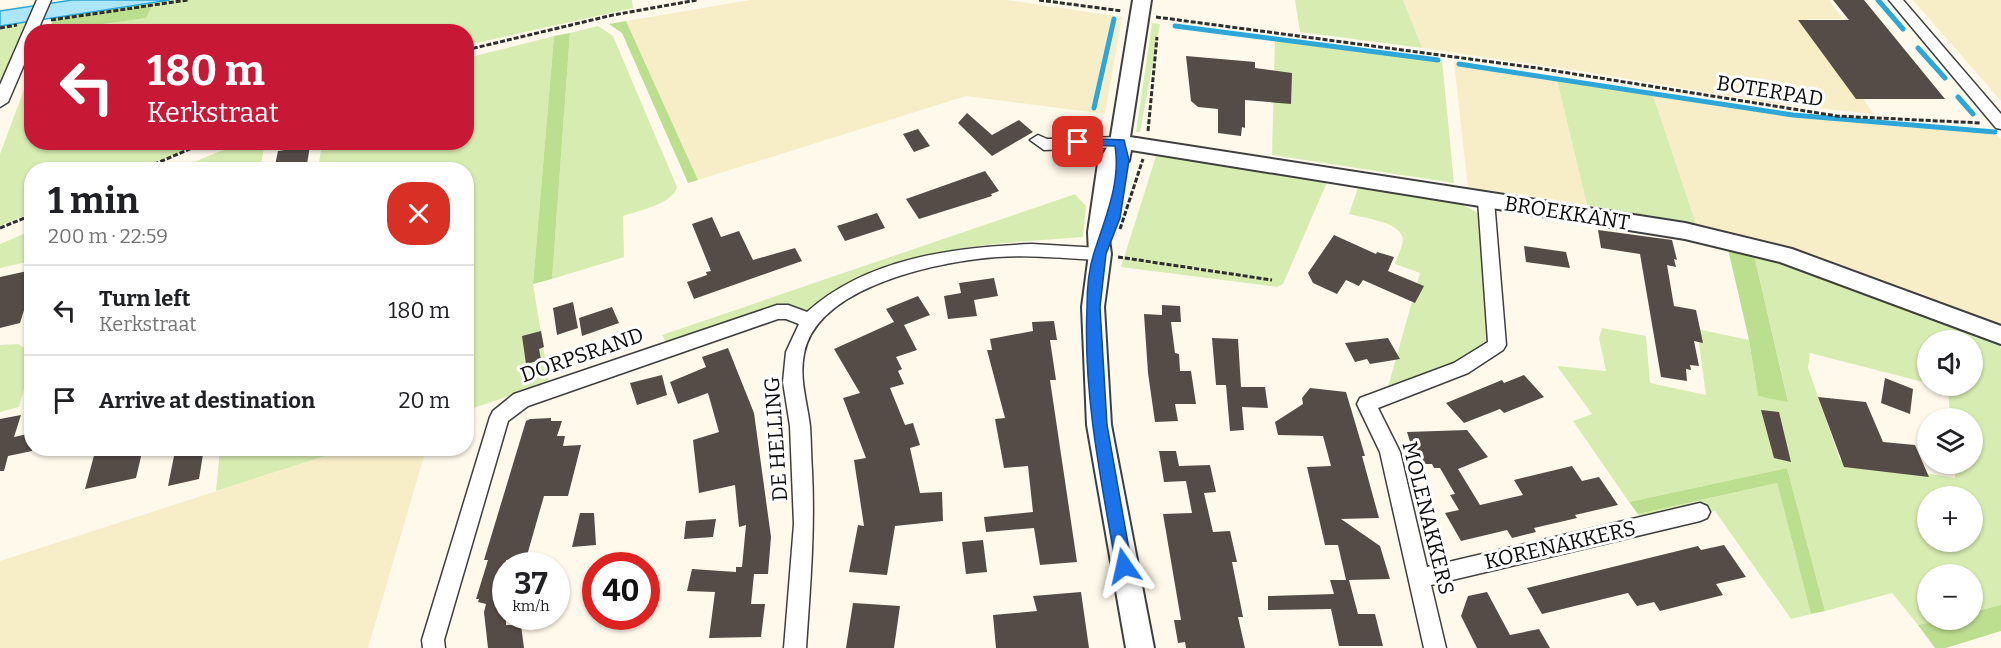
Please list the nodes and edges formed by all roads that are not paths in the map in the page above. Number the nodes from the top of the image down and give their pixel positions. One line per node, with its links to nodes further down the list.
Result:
1 (44, 0): 4 (street)
2 (1896, 0): 7 (street)
3 (1141, 7): 9 (street)
4 (34, 24)
5 (24, 46): 6 (street)
6 (0, 102)
7 (2001, 124)
8 (1038, 140): 9 (street)
9 (1120, 142): 10 (street, BROEKKANT); 11 (street)
10 (1486, 200): 13 (street, BROEKKANT); 15 (street, MOLENAKKERS)
11 (1100, 254): 12 (street, DE HELLING); 18 (street)
12 (809, 321): 16 (street, DORPSRAND); 17 (street, DE HELLING)
13 (2001, 335)
14 (1700, 512): 15 (street, KORENAKKERS)
15 (1420, 578): 19 (street, MOLENAKKERS)
16 (434, 648)
17 (795, 648)
18 (1140, 648)
19 (1436, 648)

